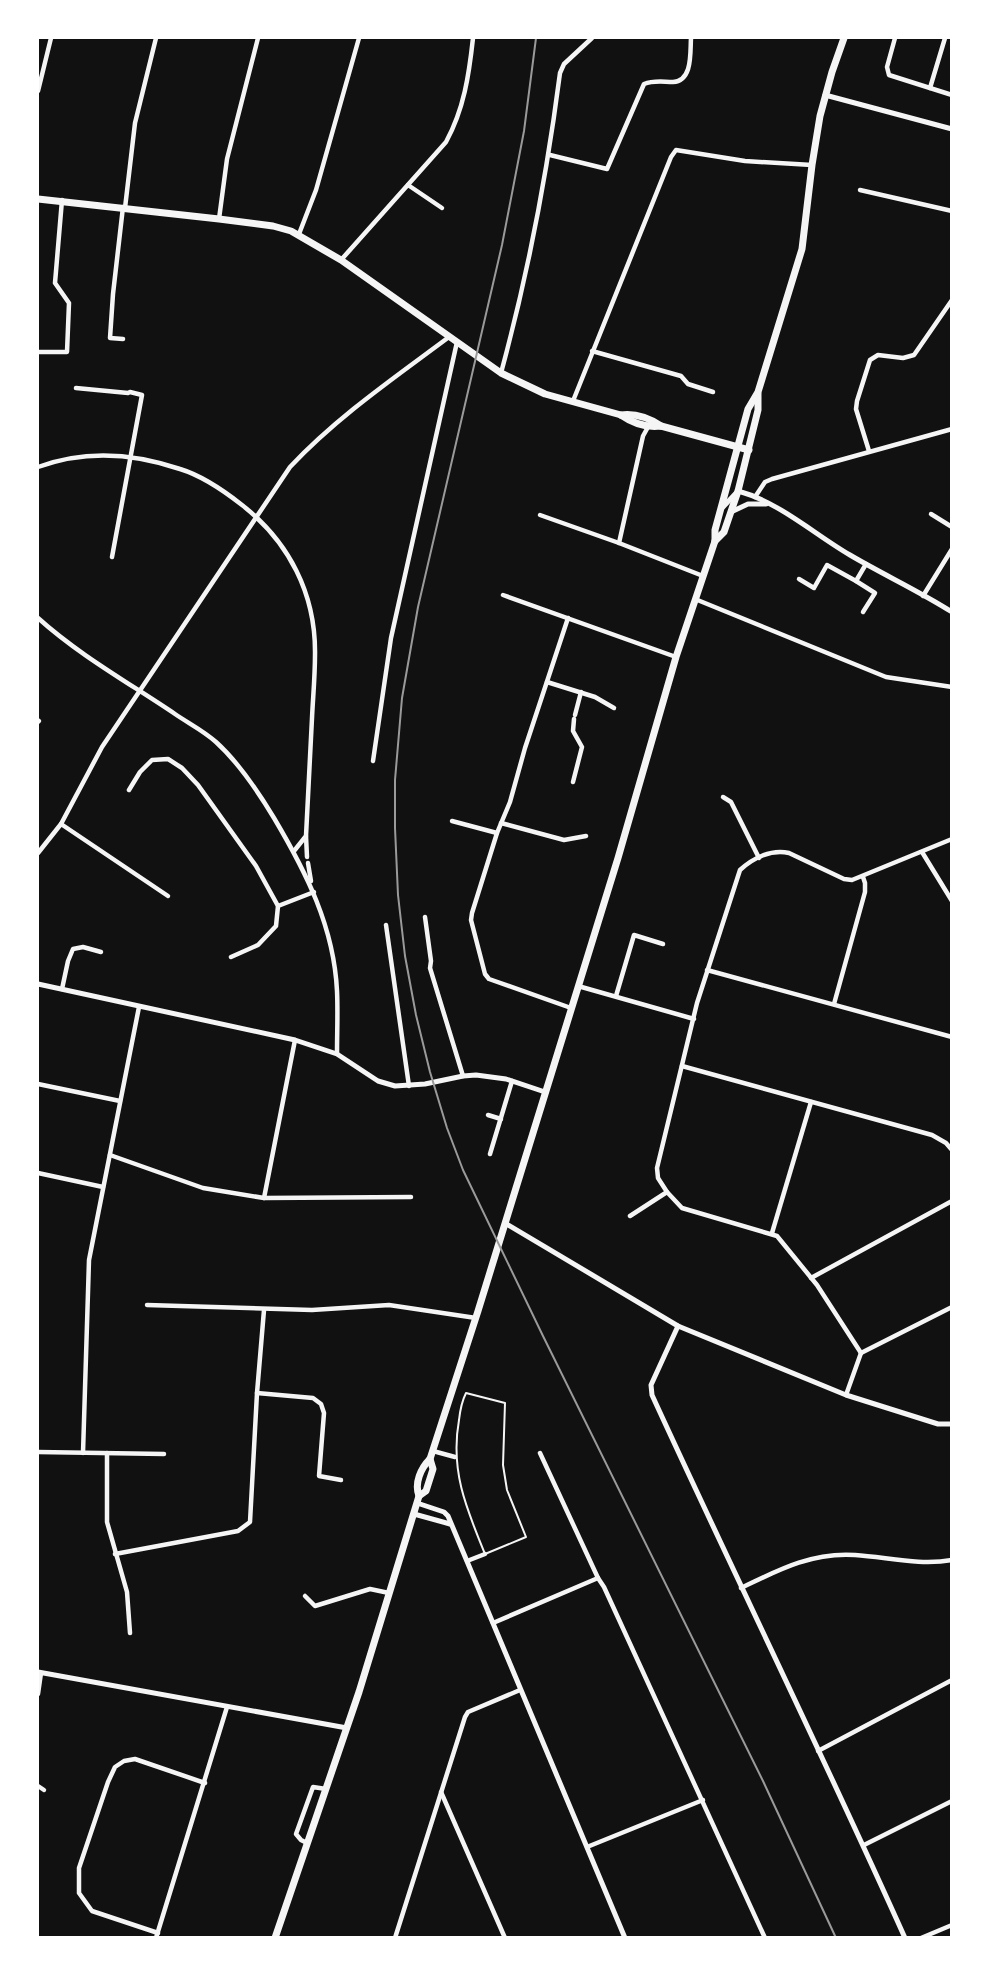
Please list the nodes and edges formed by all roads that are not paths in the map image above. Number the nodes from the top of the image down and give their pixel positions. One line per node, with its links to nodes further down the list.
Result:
1 (51, 38): 12 (street)
2 (156, 38): 22 (street)
3 (258, 38): 25 (street)
4 (360, 38): 26 (street)
5 (473, 38): 18 (street)
6 (592, 38): 16 (street)
7 (691, 38): 16 (street)
8 (844, 38): 13 (main road)
9 (895, 38): 11 (street)
10 (945, 38): 11 (street)
11 (930, 88): 14 (street)
12 (38, 91)
13 (825, 95): 15 (street); 17 (main road)
14 (951, 95)
15 (951, 129)
16 (550, 155): 34 (street)
17 (812, 165): 32 (street); 37 (main road)
18 (408, 185): 23 (street); 27 (street)
19 (860, 190): 24 (street)
20 (38, 199): 21 (main road)
21 (62, 200): 22 (main road); 33 (street)
22 (124, 208): 25 (main road); 30 (street)
23 (442, 208)
24 (951, 211)
25 (219, 219): 26 (main road)
26 (299, 234): 27 (main road)
27 (341, 260): 29 (main road)
28 (951, 300): 45 (street)
29 (449, 337): 31 (main road); 55 (street)
30 (123, 339)
31 (457, 342): 34 (main road); 78 (street)
32 (592, 351): 36 (street); 38 (street)
33 (38, 352)
34 (501, 373): 38 (main road)
35 (76, 388): 46 (street)
36 (713, 392)
37 (758, 392): 43 (main road); 44 (main road)
38 (573, 401): 39 (main road)
39 (621, 415): 40 (main road); 41 (main road)
40 (661, 426): 41 (main road); 43 (main road)
41 (648, 427): 58 (street)
42 (951, 429): 45 (street)
43 (738, 447): 44 (main road); 51 (main road)
44 (748, 450): 48 (main road)
45 (868, 452): 49 (street)
46 (130, 456): 47 (street); 55 (street); 60 (street)
47 (38, 467)
48 (738, 491): 49 (street); 51 (street); 52 (main road)
49 (755, 497): 50 (street)
50 (768, 504): 52 (street); 61 (street)
51 (723, 507): 57 (main road)
52 (731, 512): 57 (main road)
53 (931, 514): 56 (street)
54 (540, 515): 58 (street)
55 (256, 516): 75 (street); 86 (street)
56 (951, 526)
57 (715, 541): 62 (main road)
58 (619, 543): 62 (street)
59 (951, 549): 66 (street)
60 (112, 557)
61 (866, 564): 64 (street); 66 (street)
62 (703, 576): 67 (main road)
63 (799, 579): 64 (street)
64 (856, 581): 68 (street)
65 (503, 595): 71 (street)
66 (923, 596): 69 (street)
67 (695, 599): 72 (main road); 74 (street)
68 (863, 612)
69 (951, 612)
70 (38, 618): 75 (street)
71 (568, 618): 72 (street); 73 (street)
72 (676, 657): 107 (main road)
73 (547, 682): 76 (street); 83 (street)
74 (951, 687)
75 (140, 692): 84 (street); 89 (street)
76 (581, 692): 77 (street); 79 (street)
77 (614, 708)
78 (373, 761)
79 (573, 782)
80 (129, 790): 99 (street)
81 (723, 797): 93 (street)
82 (452, 821): 85 (street)
83 (501, 823): 85 (street); 87 (street)
84 (61, 824): 91 (street); 97 (street)
85 (497, 833): 112 (street)
86 (306, 836): 89 (street); 92 (street)
87 (586, 836)
88 (951, 838): 90 (street)
89 (294, 851): 96 (street)
90 (922, 852): 95 (street); 98 (street)
91 (38, 853)
92 (307, 856)
93 (759, 858): 95 (street); 105 (street)
94 (308, 863): 96 (street)
95 (863, 877): 110 (street)
96 (313, 889): 99 (street); 116 (street)
97 (168, 896)
98 (951, 901)
99 (278, 906): 104 (street)
100 (425, 918): 118 (street)
101 (386, 926): 121 (street)
102 (663, 944): 109 (street)
103 (101, 951): 108 (street)
104 (231, 957)
105 (707, 970): 110 (street); 113 (street)
106 (38, 984): 108 (street)
107 (578, 985): 109 (street); 112 (main road)
108 (62, 989): 111 (street)
109 (616, 996): 113 (street)
110 (834, 1004): 114 (street)
111 (139, 1007): 115 (street); 123 (street)
112 (571, 1008): 122 (main road)
113 (694, 1019): 117 (street)
114 (951, 1036)
115 (295, 1040): 116 (street); 134 (street)
116 (337, 1054): 121 (street)
117 (682, 1066): 124 (street); 132 (street)
118 (463, 1076): 119 (street); 121 (street)
119 (512, 1081): 122 (street); 126 (street)
120 (38, 1084): 123 (street)
121 (409, 1086)
122 (545, 1092): 137 (main road)
123 (120, 1101): 129 (street)
124 (811, 1102): 127 (street); 138 (street)
125 (488, 1116): 126 (street)
126 (501, 1119): 128 (street)
127 (951, 1150)
128 (490, 1154)
129 (110, 1155): 131 (street); 134 (street)
130 (38, 1173): 131 (street)
131 (103, 1187): 151 (street)
132 (667, 1192): 136 (street); 138 (street)
133 (411, 1197): 134 (street)
134 (264, 1198)
135 (951, 1201): 139 (street)
136 (630, 1216)
137 (505, 1223): 143 (main road); 144 (street)
138 (772, 1233): 139 (street)
139 (811, 1278): 145 (street)
140 (147, 1305): 142 (street)
141 (951, 1307): 145 (street)
142 (264, 1310): 143 (street); 146 (street)
143 (476, 1318): 149 (main road)
144 (678, 1326): 147 (street); 165 (street)
145 (861, 1353): 147 (street)
146 (257, 1393): 156 (street); 160 (street)
147 (846, 1395): 148 (street)
148 (951, 1424)
149 (433, 1451): 155 (street); 157 (main road)
150 (38, 1452): 151 (street)
151 (83, 1453): 152 (street)
152 (107, 1453): 154 (street); 160 (street)
153 (540, 1453): 164 (street)
154 (164, 1454)
155 (455, 1457): 161 (lane); 161 (lane)
156 (341, 1480)
157 (418, 1499): 158 (main road); 159 (street)
158 (414, 1514): 159 (street); 166 (main road)
159 (450, 1524): 163 (street)
160 (115, 1554): 169 (street)
161 (485, 1554): 163 (street)
162 (951, 1560): 165 (street)
163 (466, 1561): 168 (street)
164 (598, 1578): 168 (street); 182 (street)
165 (741, 1588): 176 (street)
166 (389, 1593): 167 (street); 175 (main road)
167 (305, 1596)
168 (493, 1623): 172 (street)
169 (130, 1633)
170 (39, 1673): 173 (street); 174 (street)
171 (951, 1680): 176 (street)
172 (520, 1690): 181 (street); 186 (street)
173 (38, 1694)
174 (227, 1707): 175 (street); 177 (street)
175 (347, 1728): 179 (main road)
176 (818, 1751): 185 (street)
177 (205, 1783): 188 (street); 188 (street)
178 (38, 1785): 180 (street)
179 (326, 1789): 184 (main road); 184 (street)
180 (44, 1790)
181 (441, 1792): 190 (street); 191 (street)
182 (703, 1800): 186 (street); 193 (street)
183 (951, 1802): 185 (street)
184 (307, 1843): 189 (main road)
185 (864, 1845): 194 (street)
186 (587, 1847): 192 (street)
187 (951, 1925): 195 (street)
188 (157, 1935)
189 (275, 1938)
190 (395, 1938)
191 (505, 1938)
192 (625, 1938)
193 (765, 1938)
194 (905, 1938)
195 (921, 1938)

